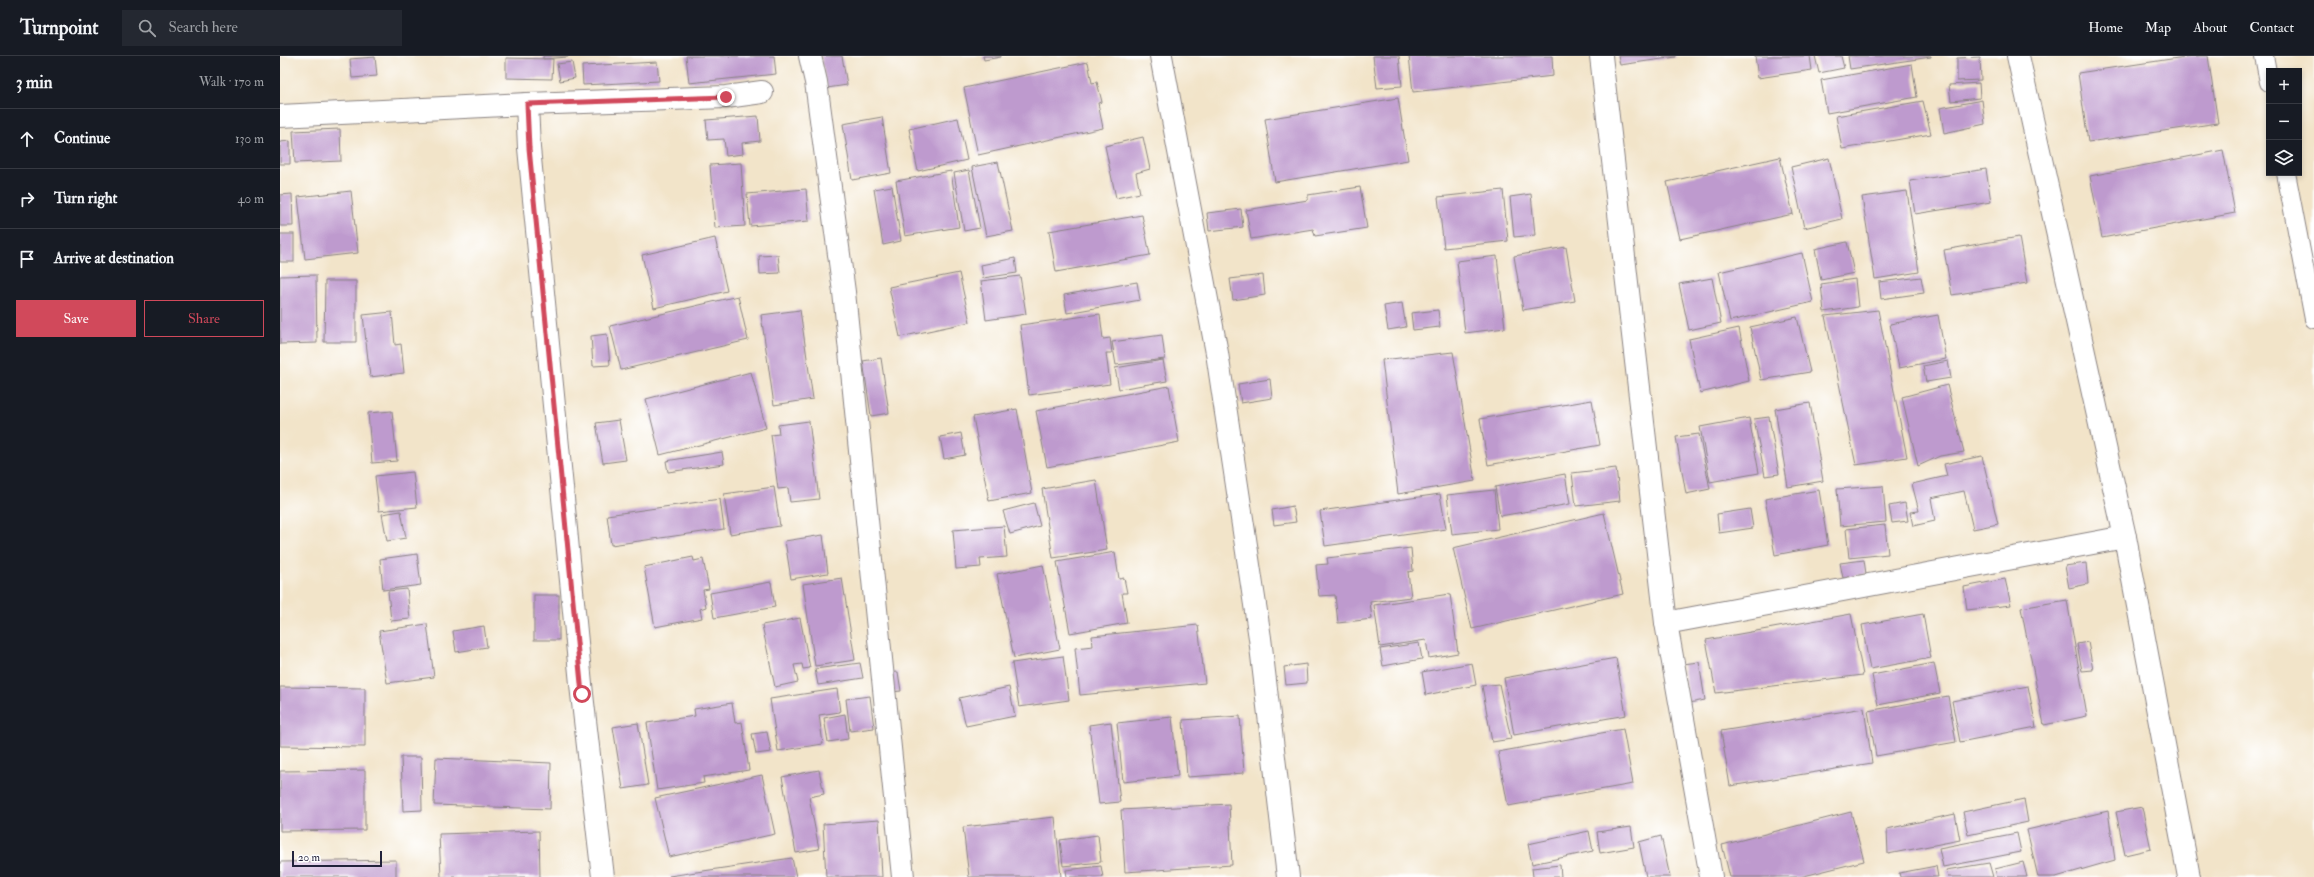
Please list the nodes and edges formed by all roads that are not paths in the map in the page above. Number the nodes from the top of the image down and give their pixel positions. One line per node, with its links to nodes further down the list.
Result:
1 (810, 56): 15 (street)
2 (1161, 56): 16 (street)
3 (1601, 56): 13 (street)
4 (2018, 56): 12 (street)
5 (2264, 56): 6 (lane)
6 (2266, 68)
7 (762, 92): 8 (street)
8 (527, 104): 9 (street); 14 (street)
9 (280, 116)
10 (2287, 176): 11 (lane)
11 (2314, 319)
12 (2125, 537): 13 (street); 18 (street)
13 (1666, 623): 17 (street)
14 (603, 877)
15 (902, 877)
16 (1288, 877)
17 (1711, 877)
18 (2189, 877)

